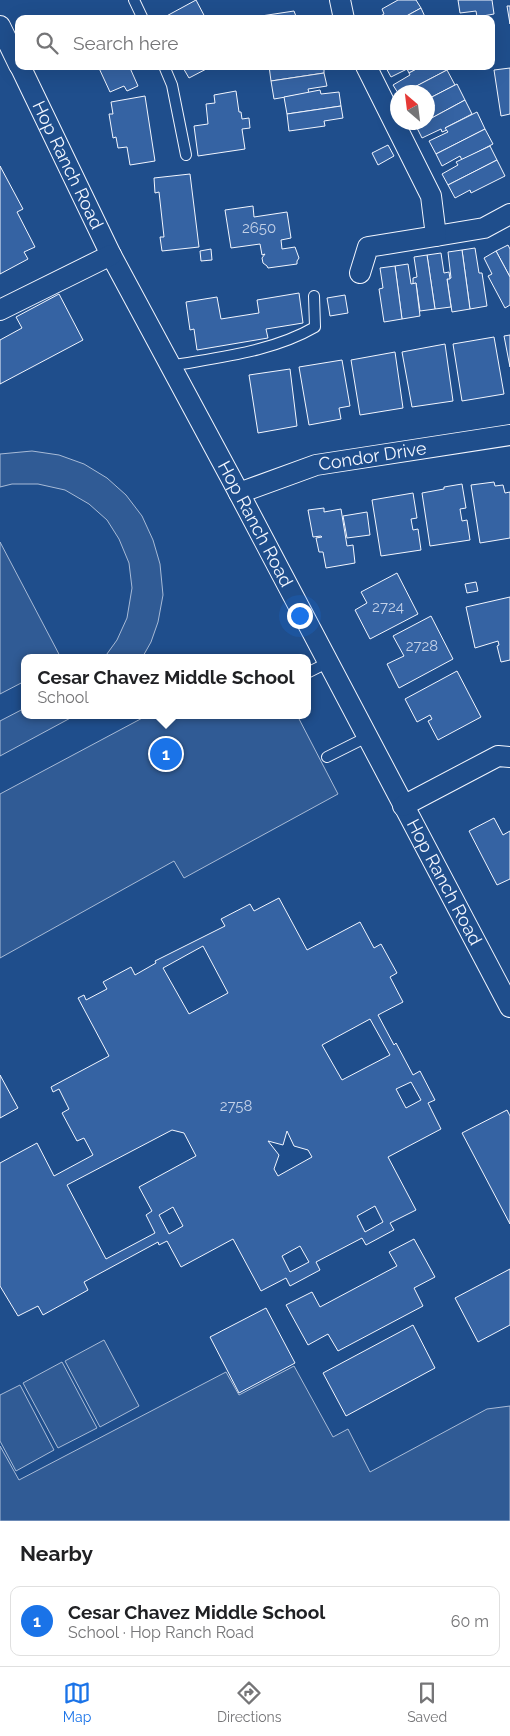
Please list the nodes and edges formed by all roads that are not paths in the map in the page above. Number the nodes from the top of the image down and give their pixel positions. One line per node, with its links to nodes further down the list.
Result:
1 (134, 0): 3 (lane)
2 (340, 0): 4 (street)
3 (141, 15)
4 (343, 15)
5 (0, 26): 6 (street, Hop Ranch Road)
6 (15, 57)
7 (21, 70): 13 (street, Hop Ranch Road)
8 (166, 70): 10 (lane)
9 (368, 70): 12 (street)
10 (186, 155)
11 (510, 214): 12 (street)
12 (436, 236): 14 (street)
13 (111, 255): 16 (street); 17 (street, Hop Ranch Road)
14 (360, 273)
15 (314, 296): 17 (lane)
16 (2, 305)
17 (170, 366): 19 (street, Hop Ranch Road)
18 (510, 435): 19 (street, Condor Drive)
19 (239, 493): 20 (street, Hop Ranch Road)
20 (327, 663): 21 (lane); 22 (street, Hop Ranch Road)
21 (311, 671)
22 (366, 737): 23 (lane); 25 (street, Hop Ranch Road)
23 (327, 757)
24 (510, 757): 25 (street)
25 (403, 806): 26 (street, Hop Ranch Road)
26 (510, 1007)

